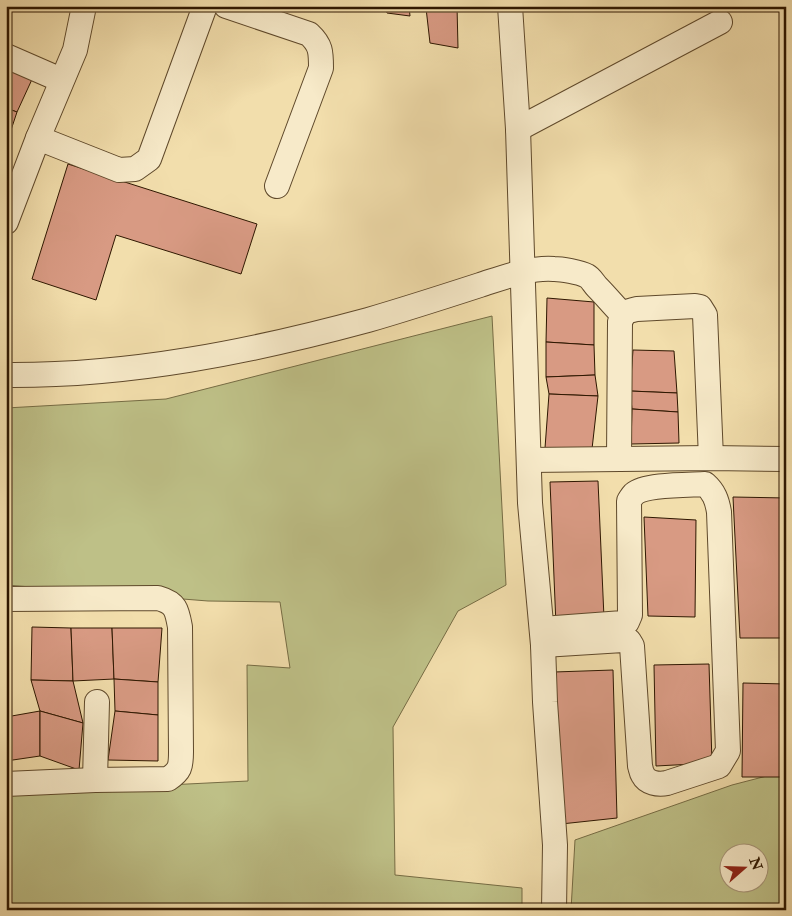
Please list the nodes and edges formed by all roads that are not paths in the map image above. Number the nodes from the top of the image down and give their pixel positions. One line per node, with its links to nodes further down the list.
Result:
1 (84, 6): 7 (street)
2 (205, 6): 9 (street)
3 (226, 6): 10 (street)
4 (510, 6): 8 (street)
5 (720, 22): 8 (street)
6 (6, 56): 7 (street)
7 (61, 80): 9 (street)
8 (518, 129): 12 (street)
9 (38, 138): 11 (street)
10 (277, 186)
11 (6, 222)
12 (522, 272): 13 (street); 14 (street); 18 (street)
13 (622, 315): 15 (street); 16 (street)
14 (6, 375)
15 (618, 458): 16 (street); 18 (street)
16 (711, 458): 17 (street)
17 (786, 459)
18 (529, 460): 20 (street)
19 (6, 599): 22 (street)
20 (542, 637): 20 (street); 24 (street)
21 (97, 702): 22 (street)
22 (95, 780): 23 (street)
23 (6, 784)
24 (554, 910)

